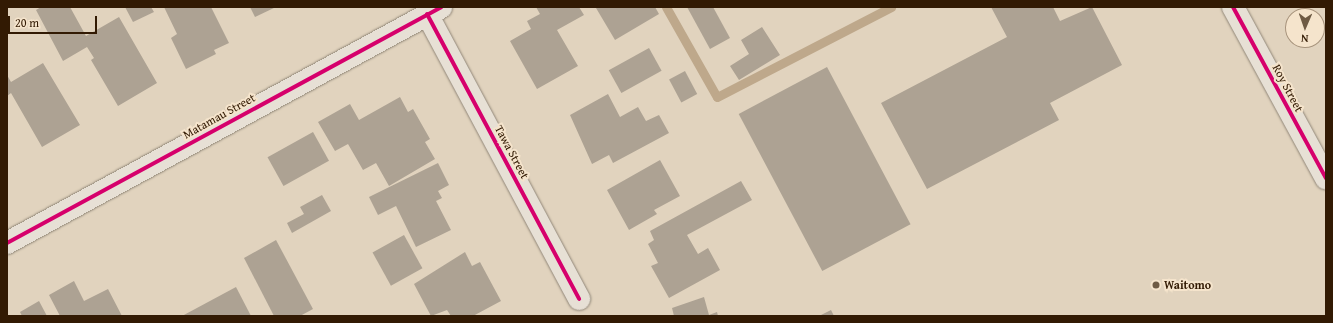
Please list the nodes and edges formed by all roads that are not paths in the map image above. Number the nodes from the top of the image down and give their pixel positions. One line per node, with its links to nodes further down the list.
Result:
1 (1233, 7): 3 (street, Roy Street)
2 (434, 11): 4 (street, Matamau Street); 5 (street, Tawa Street)
3 (1326, 178)
4 (7, 243)
5 (579, 299)

